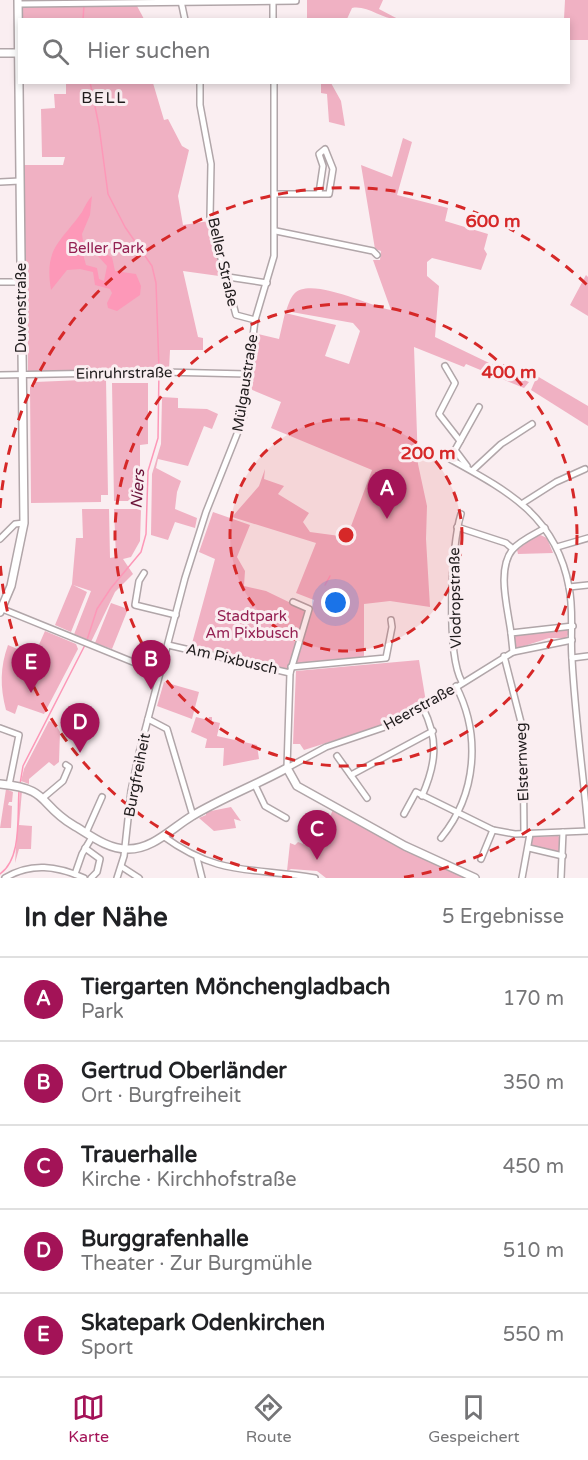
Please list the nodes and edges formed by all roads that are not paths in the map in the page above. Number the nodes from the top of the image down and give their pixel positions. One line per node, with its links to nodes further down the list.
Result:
1 (273, 0): 3 (street); 4 (street); 8 (street)
2 (128, 1): 3 (street); 5 (street)
3 (181, 1): 7 (street)
4 (296, 1)
5 (19, 2): 6 (main road, Duvenstraße)
6 (19, 18)
7 (185, 18)
8 (273, 18)
9 (0, 53): 10 (main road)
10 (18, 53)
11 (20, 84): 14 (main road, Duvenstraße)
12 (200, 84): 20 (street, Beller Straße)
13 (274, 84): 17 (street, Mülgaustraße)
14 (20, 181): 15 (street); 22 (main road, Duvenstraße)
15 (0, 182)
16 (319, 193): 16 (street); 17 (street)
17 (275, 194): 18 (street, Mülgaustraße)
18 (276, 231): 19 (street); 23 (street, Mülgaustraße)
19 (377, 255)
20 (228, 277): 23 (street); 24 (street, Beller Straße)
21 (0, 282): 22 (street)
22 (21, 282): 28 (main road, Duvenstraße)
23 (267, 283): 24 (street, Mülgaustraße)
24 (255, 320): 26 (street, Mülgaustraße)
25 (445, 366): 31 (street)
26 (247, 374): 28 (street, Einruhrstraße); 49 (street, Mülgaustraße)
27 (0, 375): 28 (street, Einruhrstraße)
28 (22, 375): 37 (main road, Duvenstraße)
29 (479, 408): 31 (street)
30 (532, 424): 34 (street)
31 (460, 441): 32 (street)
32 (455, 450): 34 (street); 34 (street)
33 (585, 468): 35 (street)
34 (471, 469): 35 (street)
35 (523, 504): 39 (street)
36 (462, 513): 38 (street, Vlodropstraße)
37 (24, 523): 41 (street); 48 (main road, Duvenstraße)
38 (457, 527): 43 (street); 61 (street, Vlodropstraße)
39 (544, 528): 42 (street); 43 (street)
40 (588, 538): 42 (street)
41 (0, 539)
42 (556, 547): 46 (street)
43 (513, 549): 52 (street)
44 (144, 573): 49 (street)
45 (588, 585): 46 (street)
46 (569, 587): 51 (street)
47 (293, 602): 59 (street, Am Pixbusch)
48 (1, 610): 60 (street)
49 (176, 615): 54 (street, Mülgaustraße)
50 (391, 620): 59 (street, Am Pixbusch)
51 (573, 626): 52 (street); 53 (street)
52 (511, 633): 55 (street)
53 (572, 640): 55 (street, Heerstraße); 58 (street)
54 (168, 645): 59 (street, Am Pixbusch); 60 (street, Mülgaustraße)
55 (513, 652): 56 (street, Heerstraße)
56 (504, 656): 61 (street, Heerstraße); 86 (street, Elsternweg)
57 (588, 656): 58 (street)
58 (572, 658): 83 (street)
59 (290, 670): 66 (street)
60 (160, 673): 63 (street, Burgfreiheit)
61 (459, 684): 62 (street, Heerstraße); 79 (street, Vlodropstraße)
62 (423, 708): 65 (street); 68 (street, Heerstraße)
63 (148, 719): 81 (street); 92 (street, Burgfreiheit)
64 (0, 728): 74 (street)
65 (433, 731): 71 (street); 75 (street)
66 (286, 754): 68 (street); 70 (street)
67 (337, 756): 71 (street)
68 (300, 761): 70 (street, Heerstraße)
69 (66, 765): 76 (street)
70 (287, 768): 73 (main road); 105 (main road)
71 (351, 775): 78 (street)
72 (0, 784): 74 (main road)
73 (255, 785): 81 (main road); 82 (street)
74 (16, 786): 76 (main road)
75 (422, 795): 79 (street); 80 (street)
76 (44, 797): 87 (main road)
77 (102, 797): 87 (street)
78 (367, 798)
79 (455, 813): 84 (street); 89 (street, Vlodropstraße)
80 (404, 814)
81 (193, 816): 88 (main road)
82 (286, 818)
83 (588, 829): 85 (street)
84 (493, 830): 86 (street); 95 (street)
85 (563, 832): 86 (street); 93 (street)
86 (527, 834): 91 (street, Elsternweg)
87 (89, 835): 90 (street); 92 (main road)
88 (163, 836): 92 (main road); 94 (street)
89 (441, 838)
90 (85, 848): 97 (street); 100 (street)
91 (529, 848): 93 (street); 106 (street, Elsternweg)
92 (125, 849): 96 (street, Burgfreiheit)
93 (563, 856): 107 (street)
94 (197, 858): 103 (street); 104 (street)
95 (481, 859)
96 (122, 867): 101 (street, Burgfreiheit); 102 (street)
97 (75, 874): 98 (street); 99 (street)
98 (5, 878)
99 (84, 878)
100 (91, 878)
101 (117, 878)
102 (139, 878)
103 (202, 878)
104 (315, 878)
105 (475, 878)
106 (522, 878)
107 (561, 878)

